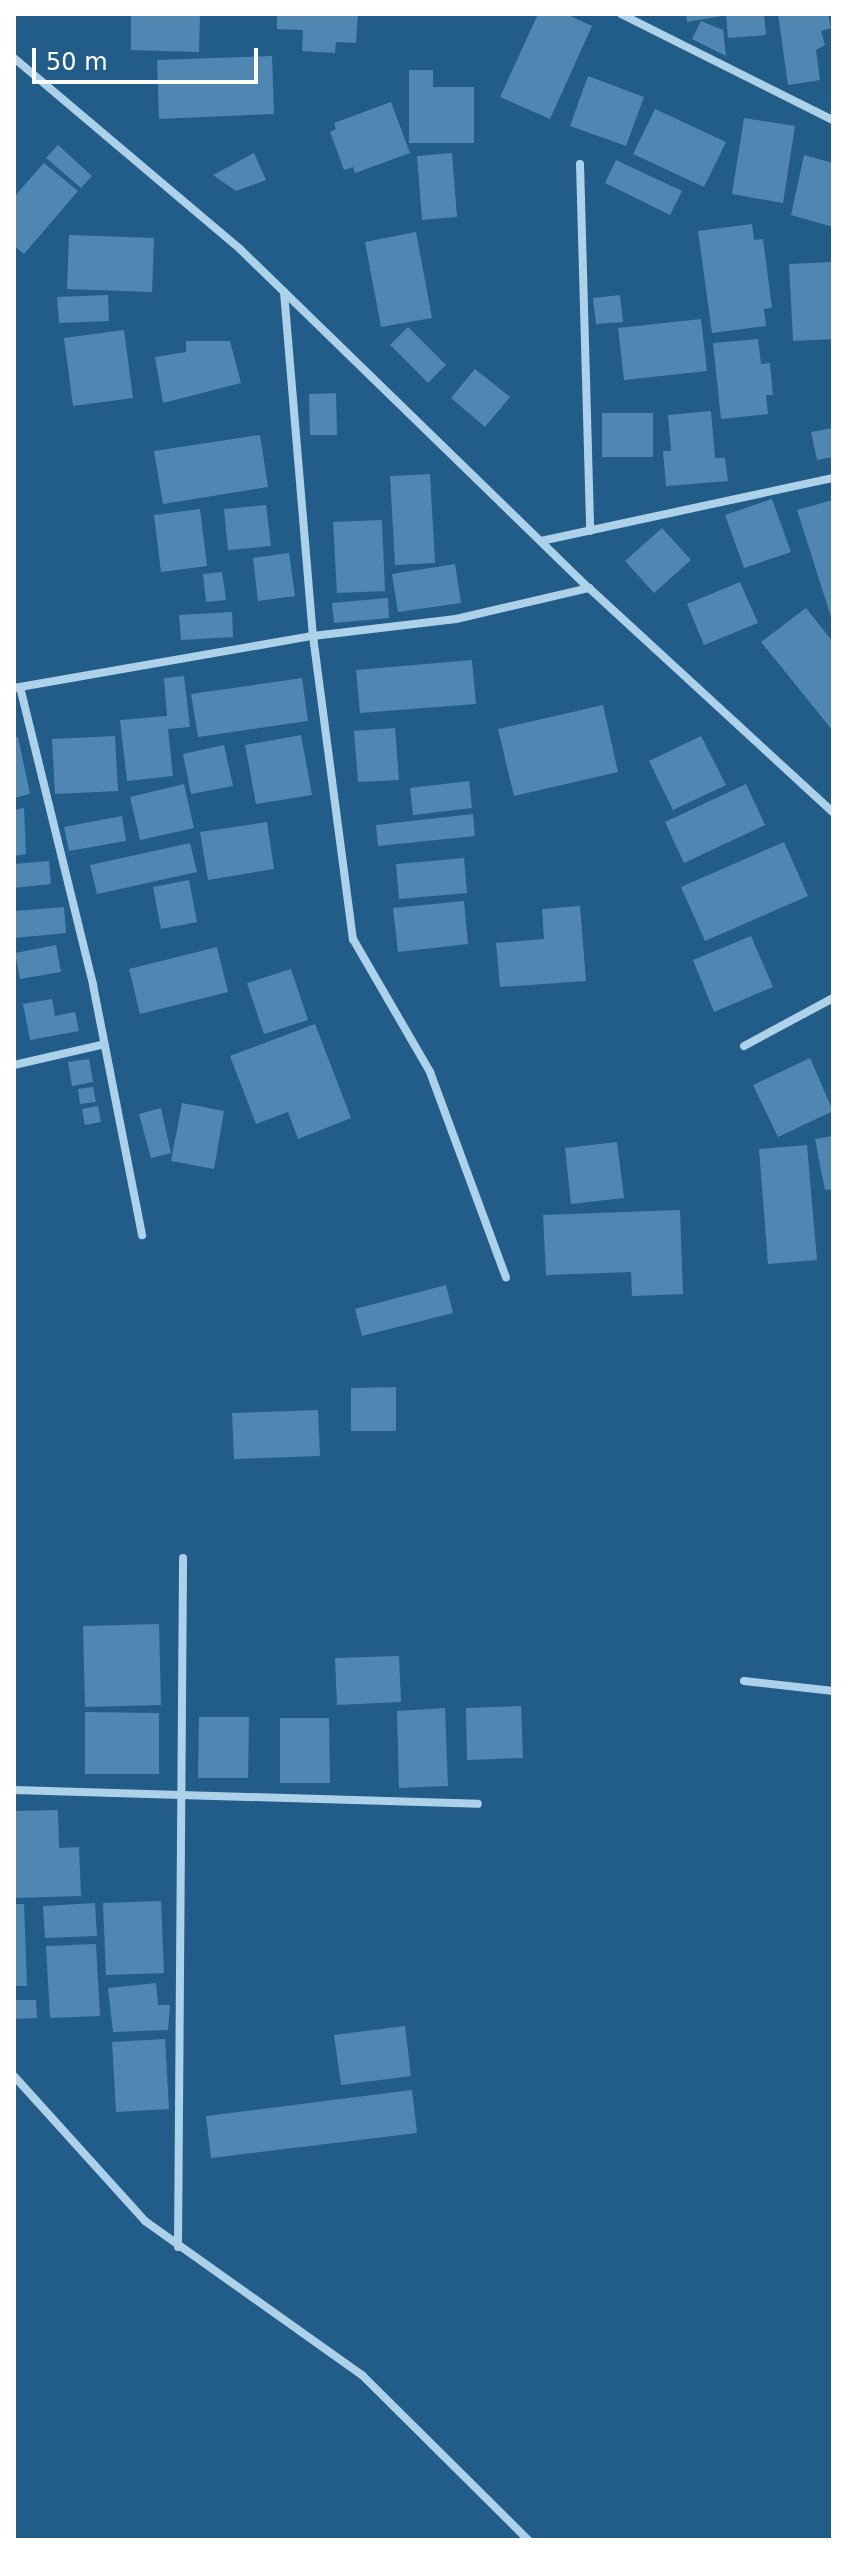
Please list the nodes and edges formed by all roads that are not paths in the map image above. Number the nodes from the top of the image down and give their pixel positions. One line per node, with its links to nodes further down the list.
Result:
1 (621, 14): 3 (street)
2 (14, 58): 5 (street)
3 (833, 120)
4 (580, 164): 7 (street)
5 (284, 291): 8 (street); 10 (street)
6 (833, 478): 7 (street)
7 (590, 531): 8 (street)
8 (541, 541): 9 (street)
9 (589, 588): 10 (street); 12 (street)
10 (313, 636): 11 (street); 18 (street)
11 (17, 687): 14 (street)
12 (833, 812)
13 (833, 998): 15 (street)
14 (105, 1044): 16 (street); 17 (street)
15 (744, 1046)
16 (14, 1065)
17 (142, 1235)
18 (506, 1277)
19 (183, 1558): 23 (street)
20 (744, 1681): 21 (street)
21 (833, 1691)
22 (14, 1790): 23 (street)
23 (180, 1799): 24 (street); 26 (street)
24 (478, 1804)
25 (14, 2076): 26 (street)
26 (178, 2247): 27 (street)
27 (528, 2540)

